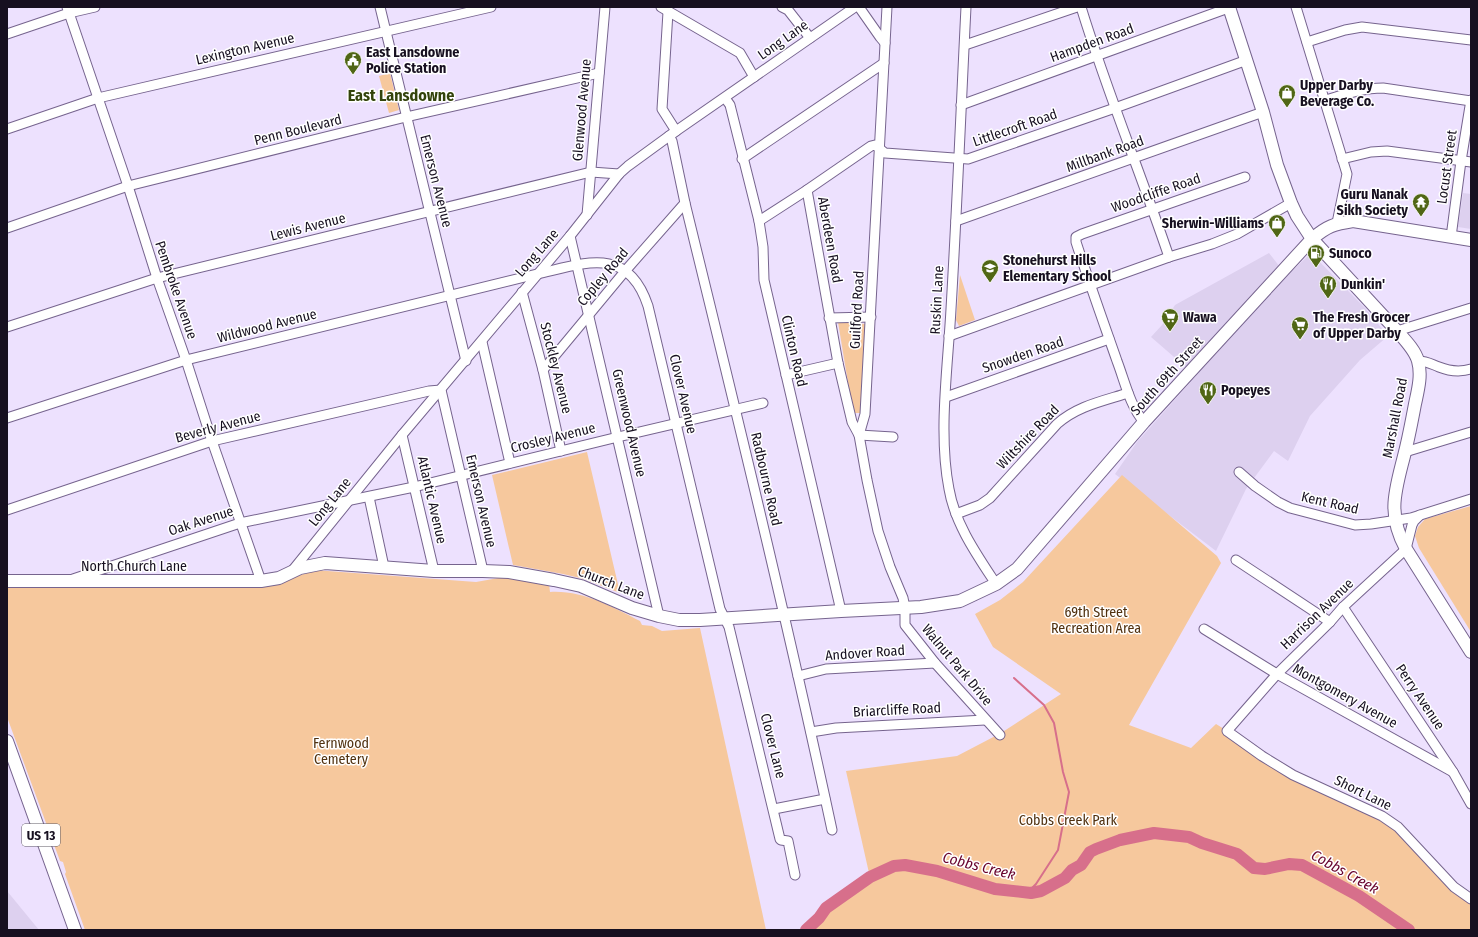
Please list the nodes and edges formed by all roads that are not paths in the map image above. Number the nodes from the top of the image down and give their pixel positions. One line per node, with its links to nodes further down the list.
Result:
1 (95, 7): 15 (street)
2 (380, 7): 16 (street, Emerson Avenue)
3 (491, 7): 16 (street, Lexington Avenue)
4 (605, 7): 26 (street, Glenwood Avenue)
5 (855, 7): 18 (street, Long Lane)
6 (859, 7): 21 (street)
7 (887, 7): 21 (street, Guilford Road)
8 (966, 7): 22 (street, Ruskin Lane)
9 (1077, 7): 22 (street)
10 (1081, 7): 23 (street)
11 (1230, 7): 23 (street, Hampden Road); 24 (main road, Marshall Road)
12 (1296, 7): 20 (street)
13 (786, 8): 18 (street)
14 (665, 9): 27 (street); 37 (street, Radbourne Road)
15 (68, 10): 17 (street); 28 (street, Pembroke Avenue)
16 (386, 31): 28 (street, Lexington Avenue); 35 (street, Emerson Avenue)
17 (7, 34)
18 (810, 38): 27 (street, Long Lane)
19 (1471, 40): 20 (street)
20 (1307, 42): 30 (street)
21 (885, 43): 25 (street, Guilford Road)
22 (965, 45): 32 (street, Ruskin Lane)
23 (1096, 56): 32 (street, Hampden Road); 33 (street)
24 (1247, 60): 33 (street, Littlecroft Road); 34 (main road, Marshall Road)
25 (884, 63): 38 (street, Guilford Road); 39 (street)
26 (599, 73): 35 (street, Penn Boulevard); 45 (street, Glenwood Avenue)
27 (754, 77): 29 (street, Long Lane)
28 (98, 98): 36 (street, Lexington Avenue); 48 (street, Pembroke Avenue)
29 (726, 98): 37 (street, Long Lane); 39 (street, Clinton Road)
30 (1323, 101): 31 (street); 42 (street)
31 (1471, 101): 43 (street, Locust Street)
32 (961, 105): 40 (street, Ruskin Lane)
33 (1115, 108): 40 (street, Littlecroft Road); 41 (street)
34 (1263, 112): 41 (street, Millbank Road); 51 (main road, Marshall Road)
35 (406, 118): 48 (street, Penn Boulevard); 53 (street, Emerson Avenue)
36 (7, 129)
37 (673, 134): 46 (street, Long Lane); 50 (street, Radbourne Road)
38 (879, 147): 40 (street, Littlecroft Road); 49 (street); 73 (street, Guilford Road)
39 (742, 158): 55 (street, Clinton Road)
40 (959, 158): 56 (street, Ruskin Lane)
41 (1134, 159): 52 (street); 56 (street, Millbank Road)
42 (1342, 159): 43 (street); 57 (street)
43 (1461, 161): 44 (street); 60 (street, Locust Street)
44 (1471, 162)
45 (591, 172): 46 (street, Lewis Avenue); 53 (street, Lewis Avenue); 54 (street, Glenwood Avenue)
46 (619, 174): 54 (street, Long Lane)
47 (1241, 178): 52 (street, Woodcliffe Road)
48 (128, 186): 58 (street, Penn Boulevard); 67 (street, Pembroke Avenue)
49 (807, 190): 55 (street); 74 (street, Aberdeen Road)
50 (685, 203): 65 (street, Copley Road); 91 (street, Radbourne Road)
51 (1291, 203): 61 (main road, Marshall Road); 63 (street)
52 (1153, 208): 63 (street); 68 (street, Woodcliffe Road)
53 (429, 212): 67 (street, Lewis Avenue); 70 (street, Emerson Avenue)
54 (587, 215): 59 (street, Long Lane)
55 (759, 221): 86 (street, Clinton Road)
56 (956, 221): 77 (street, Ruskin Lane)
57 (1337, 223): 60 (main road, South 69th Street); 61 (main road, South 69th Street)
58 (7, 228)
59 (570, 236): 64 (street, Greenwood Avenue); 66 (street, Long Lane)
60 (1451, 237): 62 (main road, South 69th Street)
61 (1312, 239): 76 (main road, Marshall Road); 93 (main road, South 69th Street)
62 (1471, 240)
63 (1170, 258): 68 (street)
64 (576, 265): 65 (street); 66 (street); 72 (street, Greenwood Avenue)
65 (626, 270): 72 (street, Copley Road); 94 (street, Clover Avenue)
66 (537, 274): 69 (street, Long Lane); 70 (street, Wildwood Avenue)
67 (157, 278): 75 (street, Lewis Avenue); 80 (street, Pembroke Avenue)
68 (1090, 286): 77 (street); 78 (street)
69 (522, 292): 79 (street, Long Lane); 85 (street, Stockley Avenue)
70 (450, 295): 80 (street, Wildwood Avenue); 82 (street, Emerson Avenue)
71 (1471, 308): 76 (street)
72 (589, 316): 85 (street, Copley Road); 98 (street, Greenwood Avenue)
73 (871, 317): 74 (street); 97 (street, Guilford Road)
74 (829, 318): 83 (street, Aberdeen Road)
75 (7, 327)
76 (1397, 331): 81 (main road, Marshall Road)
77 (950, 336): 89 (street, Ruskin Lane)
78 (1109, 340): 88 (street); 89 (street, Snowden Road)
79 (482, 342): 82 (street, Long Lane); 103 (street)
80 (186, 360): 92 (street, Wildwood Avenue); 100 (street, Pembroke Avenue)
81 (1418, 360): 84 (street); 102 (main road, Marshall Road)
82 (466, 361): 87 (street, Long Lane)
83 (838, 363): 86 (street); 97 (street, Aberdeen Road)
84 (1471, 369)
85 (543, 370): 101 (street, Stockley Avenue)
86 (786, 375): 127 (street, Clinton Road)
87 (441, 390): 96 (street, Long Lane); 100 (street, Beverly Avenue); 105 (street, Emerson Avenue)
88 (1128, 393): 93 (street); 111 (street, Wiltshire Road)
89 (946, 397): 111 (street, Ruskin Lane)
90 (763, 403): 91 (street, Crosley Avenue)
91 (735, 410): 94 (street, Crosley Avenue); 128 (street, Radbourne Road)
92 (7, 418)
93 (1144, 422): 124 (main road, South 69th Street)
94 (676, 424): 98 (street, Crosley Avenue); 130 (street, Clover Avenue)
95 (1471, 432): 102 (street)
96 (402, 435): 106 (street, Atlantic Avenue); 109 (street, Long Lane)
97 (859, 435): 99 (street); 126 (street, Guilford Road)
98 (618, 437): 101 (street, Crosley Avenue); 129 (street, Greenwood Avenue)
99 (894, 437)
100 (212, 441): 110 (street, Beverly Avenue); 114 (street, Pembroke Avenue)
101 (561, 451): 103 (street, Crosley Avenue)
102 (1405, 452): 113 (main road, Marshall Road)
103 (510, 463): 105 (street, Crosley Avenue)
104 (1239, 472): 113 (street, Kent Road)
105 (461, 475): 106 (street, Crosley Avenue); 119 (street, Emerson Avenue)
106 (414, 487): 107 (street, Crosley Avenue); 118 (street, Atlantic Avenue)
107 (369, 497): 109 (street, Crosley Avenue); 117 (street)
108 (1471, 499): 112 (street, Kent Road)
109 (349, 500): 114 (street, Oak Avenue); 120 (street, Long Lane)
110 (7, 510)
111 (956, 514): 124 (street, Ruskin Lane)
112 (1420, 515): 113 (street, Kent Road); 115 (street)
113 (1395, 520): 115 (main road, Marshall Road)
114 (240, 523): 122 (street, Oak Avenue); 123 (street, Pembroke Avenue)
115 (1406, 549): 125 (street, Harrison Avenue); 133 (main road, Marshall Road)
116 (1236, 560): 131 (street)
117 (384, 567): 118 (main road, Church Lane); 120 (main road, Church Lane)
118 (434, 571): 119 (main road, Church Lane)
119 (483, 571): 129 (main road, Church Lane)
120 (291, 572): 123 (main road, Church Lane)
121 (7, 581): 122 (main road, North Church Lane)
122 (66, 581): 123 (main road, North Church Lane)
123 (261, 581)
124 (996, 584): 126 (main road, South 69th Street)
125 (1343, 607): 131 (street, Harrison Avenue); 142 (street, Perry Avenue)
126 (905, 608): 127 (main road, Church Lane); 134 (street, Walnut Park Drive)
127 (841, 611): 128 (main road, Church Lane)
128 (783, 615): 130 (main road, Church Lane); 136 (street, Radbourne Road)
129 (659, 616): 130 (main road, Church Lane)
130 (724, 618): 145 (street, Clover Lane)
131 (1330, 622): 135 (street, Harrison Avenue)
132 (1204, 630): 135 (street, Montgomery Avenue)
133 (1471, 652)
134 (935, 663): 136 (street, Andover Road); 137 (street, Walnut Park Drive)
135 (1277, 674): 139 (street, Harrison Avenue); 142 (street, Montgomery Avenue)
136 (798, 676): 138 (street, Radbourne Road)
137 (985, 720): 138 (street, Briarcliffe Road); 140 (street, Walnut Park Drive)
138 (811, 732): 143 (street, Radbourne Road)
139 (1227, 732): 148 (street, Short Lane)
140 (1000, 735)
141 (7, 741): 149 (main road, US 13)
142 (1453, 772): 144 (street, Perry Avenue)
143 (825, 799): 145 (street); 146 (street, Radbourne Road)
144 (1471, 804)
145 (774, 809): 147 (street, Clover Lane)
146 (832, 830)
147 (796, 875)
148 (1471, 899)
149 (75, 930)

